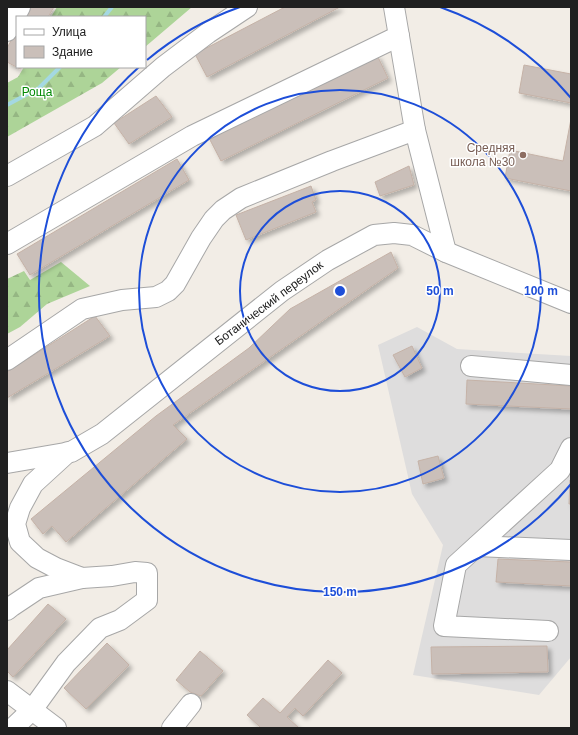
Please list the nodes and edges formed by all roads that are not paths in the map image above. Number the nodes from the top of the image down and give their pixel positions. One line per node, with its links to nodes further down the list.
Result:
1 (20, 7): 4 (street)
2 (247, 7): 7 (street)
3 (394, 7): 5 (street)
4 (7, 31)
5 (399, 36): 6 (street); 8 (street)
6 (415, 130): 9 (street); 11 (street)
7 (7, 176)
8 (7, 244)
9 (446, 252): 10 (street, Ботанический переулок); 15 (street, Ботанический переулок)
10 (571, 303)
11 (7, 360)
12 (471, 366): 13 (street)
13 (571, 375)
14 (571, 448): 17 (street)
15 (68, 452): 16 (street, Ботанический переулок); 20 (street)
16 (7, 463)
17 (566, 470): 18 (street)
18 (476, 546): 19 (street); 22 (street)
19 (571, 550)
20 (82, 578): 21 (street); 25 (street)
21 (7, 610)
22 (548, 631)
23 (7, 691): 25 (street)
24 (191, 704): 28 (street)
25 (32, 710): 26 (street); 27 (street)
26 (13, 728)
27 (56, 728)
28 (172, 728)

